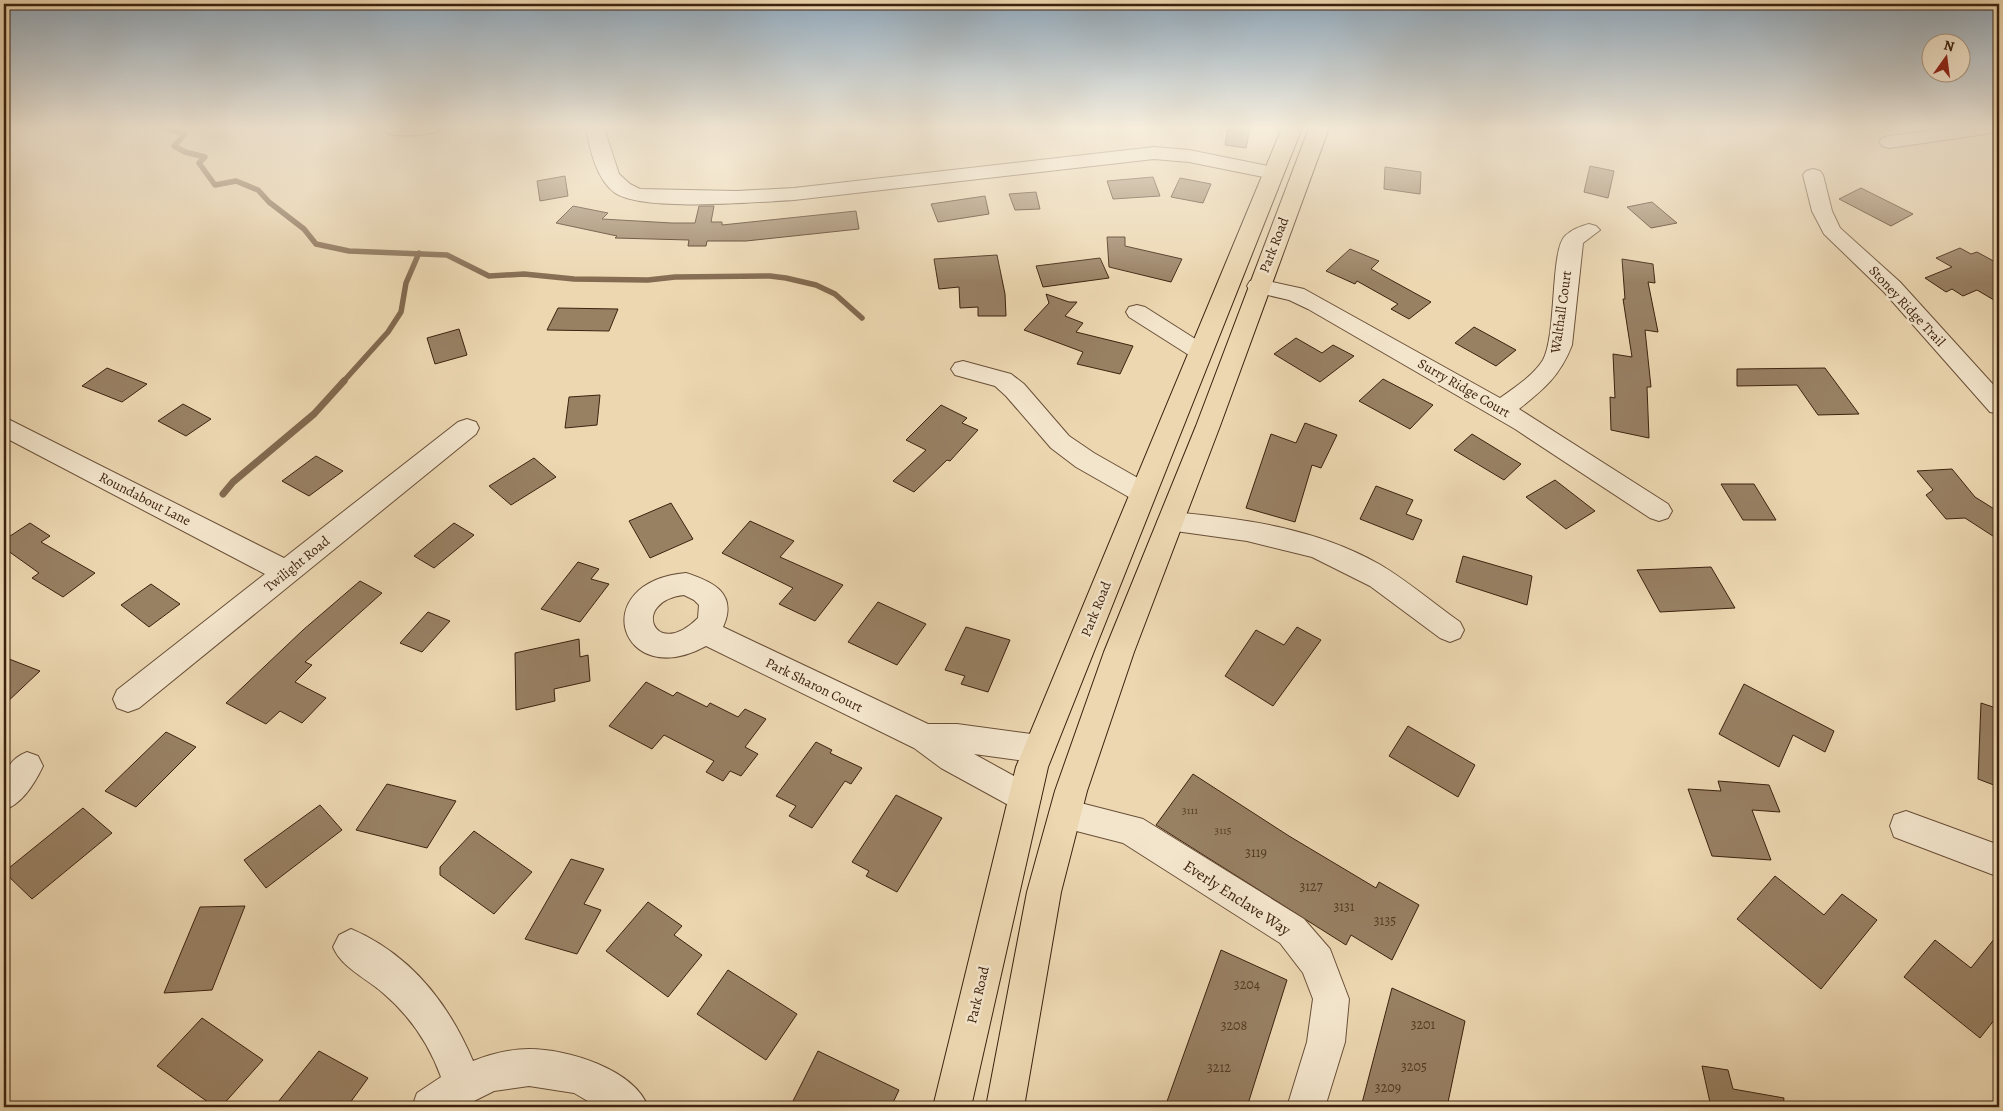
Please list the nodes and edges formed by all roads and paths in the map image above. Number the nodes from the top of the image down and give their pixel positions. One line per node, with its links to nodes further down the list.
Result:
1 (613, 180): 2 (street)
2 (912, 180)
3 (1270, 180): 9 (main road, Park Road)
4 (1299, 180): 7 (main road, Park Road)
5 (1814, 180): 11 (street, Stoney Ridge Trail)
6 (1589, 230): 12 (street, Walthall Court)
7 (1258, 286): 12 (street, Surry Ridge Court); 17 (main road, Park Road)
8 (1137, 312): 9 (street)
9 (1200, 352): 15 (main road, Park Road)
10 (963, 369): 15 (street)
11 (1999, 406)
12 (1502, 410): 16 (street, Surry Ridge Court)
13 (4, 426): 18 (street, Roundabout Lane)
14 (467, 428): 18 (street, Twilight Road)
15 (1143, 493): 23 (main road, Park Road)
16 (1659, 511)
17 (1170, 522): 19 (street); 27 (main road, Park Road)
18 (286, 572): 21 (street, Twilight Road)
19 (1450, 630)
20 (704, 632): 22 (street, Park Sharon Court)
21 (128, 699)
22 (925, 738): 23 (street, Park Sharon Court); 26 (street, Park Sharon Court)
23 (1039, 749): 26 (main road, Park Road)
24 (27, 766): 25 (street)
25 (4, 795)
26 (1025, 798): 34 (main road, Park Road)
27 (1065, 814): 35 (main road, Park Road); 36 (street, Everly Enclave Way)
28 (1906, 826): 29 (street)
29 (1999, 861)
30 (351, 947): 31 (street)
31 (463, 1085): 32 (street); 33 (street)
32 (431, 1107)
33 (629, 1107)
34 (952, 1107)
35 (1005, 1107)
36 (1306, 1107)

